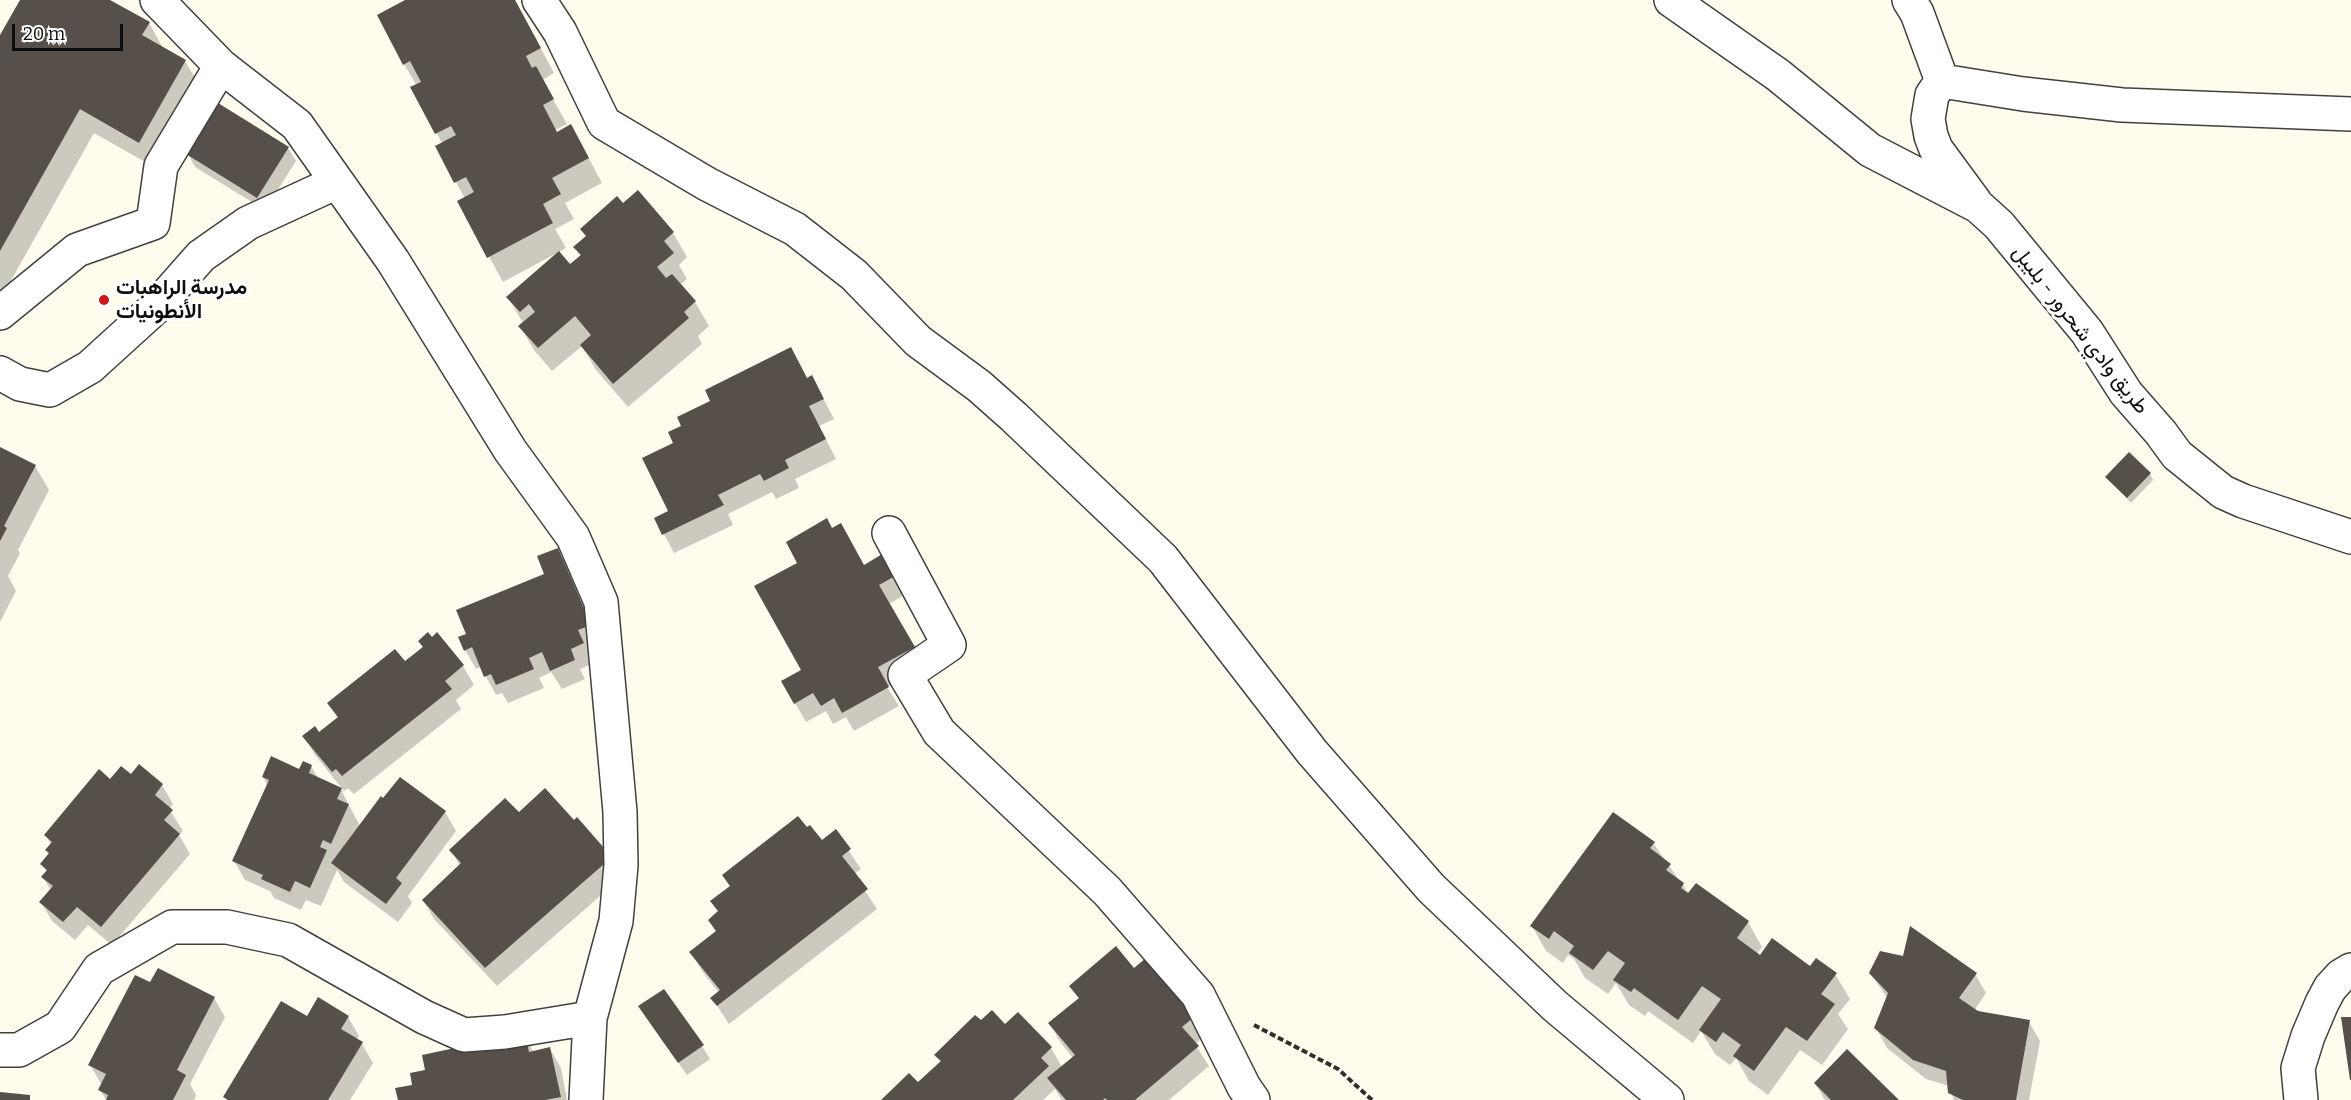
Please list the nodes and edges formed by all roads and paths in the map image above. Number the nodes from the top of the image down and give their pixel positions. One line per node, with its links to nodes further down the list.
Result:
1 (157, 0): 5 (street)
2 (539, 0): 21 (street)
3 (1671, 0): 9 (street, طريق وادي شحرور - بليبل)
4 (1909, 0): 6 (street)
5 (221, 66): 8 (street); 10 (street)
6 (1942, 81): 7 (street); 9 (street)
7 (2351, 114)
8 (337, 182): 11 (street); 15 (street)
9 (1978, 206): 13 (street, طريق وادي شحرور - بليبل)
10 (0, 313)
11 (0, 373)
12 (889, 533): 19 (street)
13 (2351, 537)
14 (2351, 970): 22 (street)
15 (590, 1018): 17 (street); 18 (street)
16 (1248, 1022): 20 (path)
17 (0, 1050)
18 (586, 1100)
19 (1253, 1100)
20 (1372, 1100)
21 (1667, 1100)
22 (2301, 1100)

